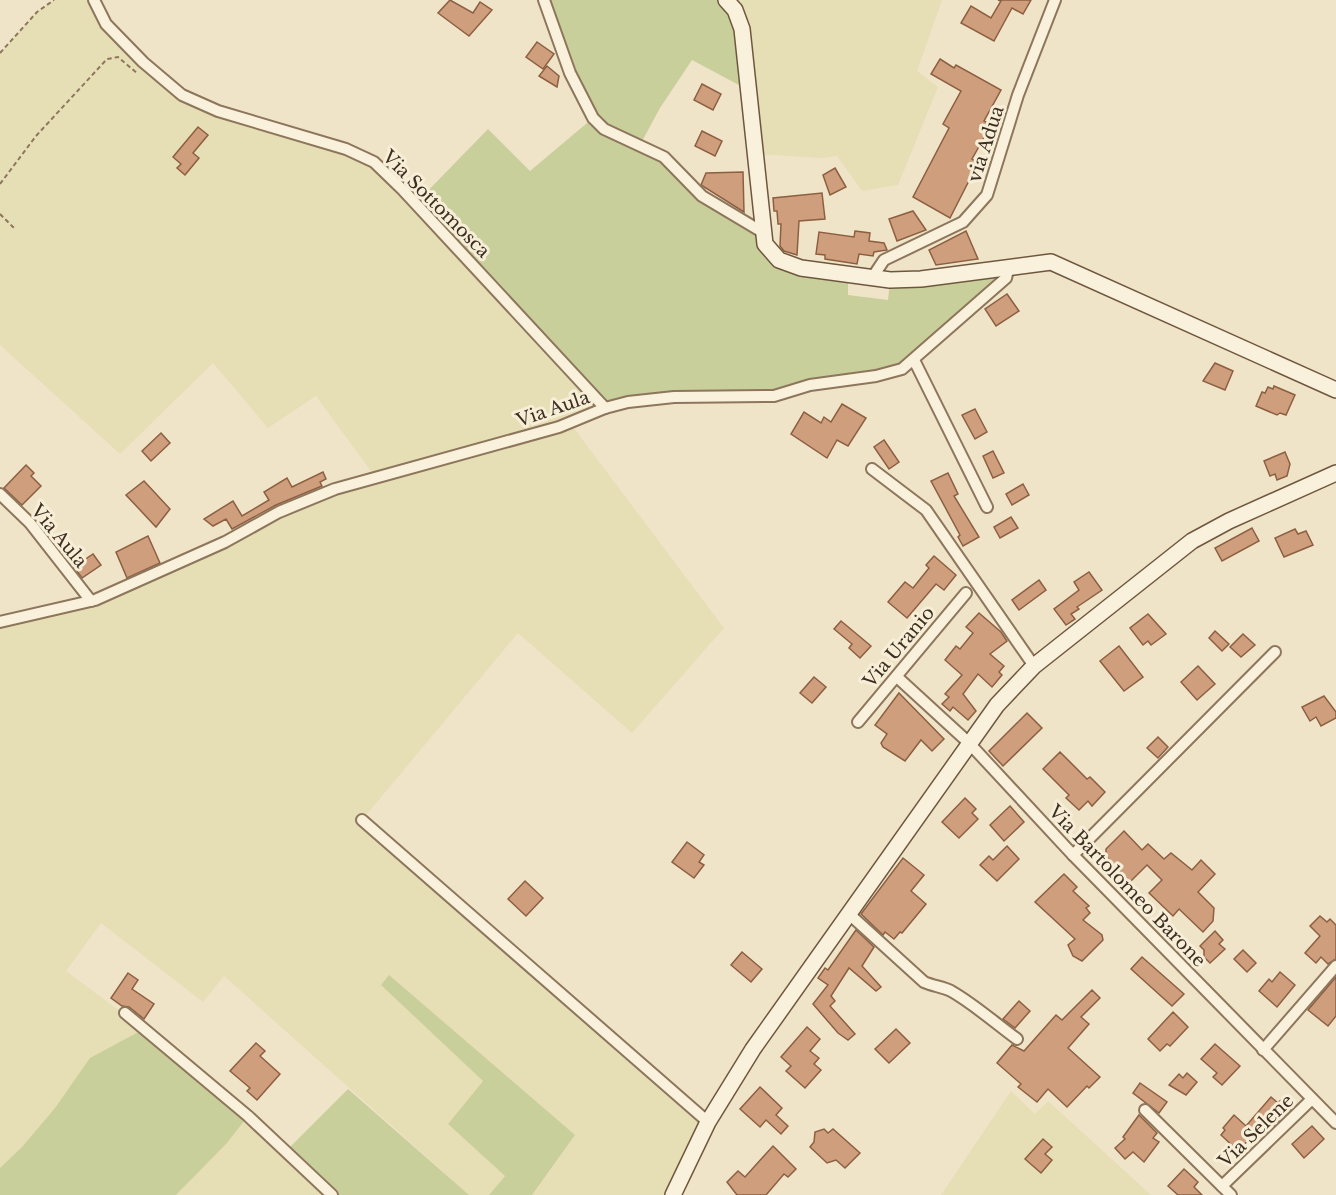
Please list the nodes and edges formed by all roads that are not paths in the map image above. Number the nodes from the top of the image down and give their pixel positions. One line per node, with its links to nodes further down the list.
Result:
1 (94, 0): 10 (street, Via Sottomosca)
2 (544, 0): 5 (street)
3 (726, 0): 5 (main road)
4 (1055, 0): 7 (street, via Adua)
5 (764, 233): 7 (main road)
6 (1009, 266): 7 (main road); 8 (street, Via Aula); 9 (main road)
7 (872, 278)
8 (914, 360): 10 (street, Via Aula); 14 (street)
9 (1336, 390)
10 (605, 408): 16 (street, Via Aula)
11 (872, 469): 19 (street)
12 (1336, 473): 19 (main road)
13 (0, 494): 16 (street, Via Aula)
14 (987, 507)
15 (966, 593): 20 (street, Via Uranio)
16 (91, 602): 17 (street, Via Aula)
17 (0, 622)
18 (1275, 652): 24 (street)
19 (1034, 666): 22 (main road)
20 (897, 677): 21 (street, Via Uranio); 22 (street, Via Bartolomeo Barone)
21 (858, 722)
22 (969, 743): 24 (street, Via Bartolomeo Barone); 25 (main road)
23 (362, 820): 32 (street)
24 (1073, 855): 29 (street, Via Bartolomeo Barone)
25 (848, 913): 28 (street); 32 (main road)
26 (1336, 966): 29 (street)
27 (125, 1013): 35 (street)
28 (1017, 1039)
29 (1263, 1050): 30 (street, Via Bartolomeo Barone)
30 (1312, 1099): 33 (street, Via Bartolomeo Barone); 34 (street, Via Selene)
31 (1145, 1110): 34 (street, Via Selene)
32 (708, 1122): 36 (main road)
33 (1336, 1124)
34 (1222, 1186): 37 (street, Via Selene)
35 (332, 1195)
36 (673, 1195)
37 (1231, 1195)

